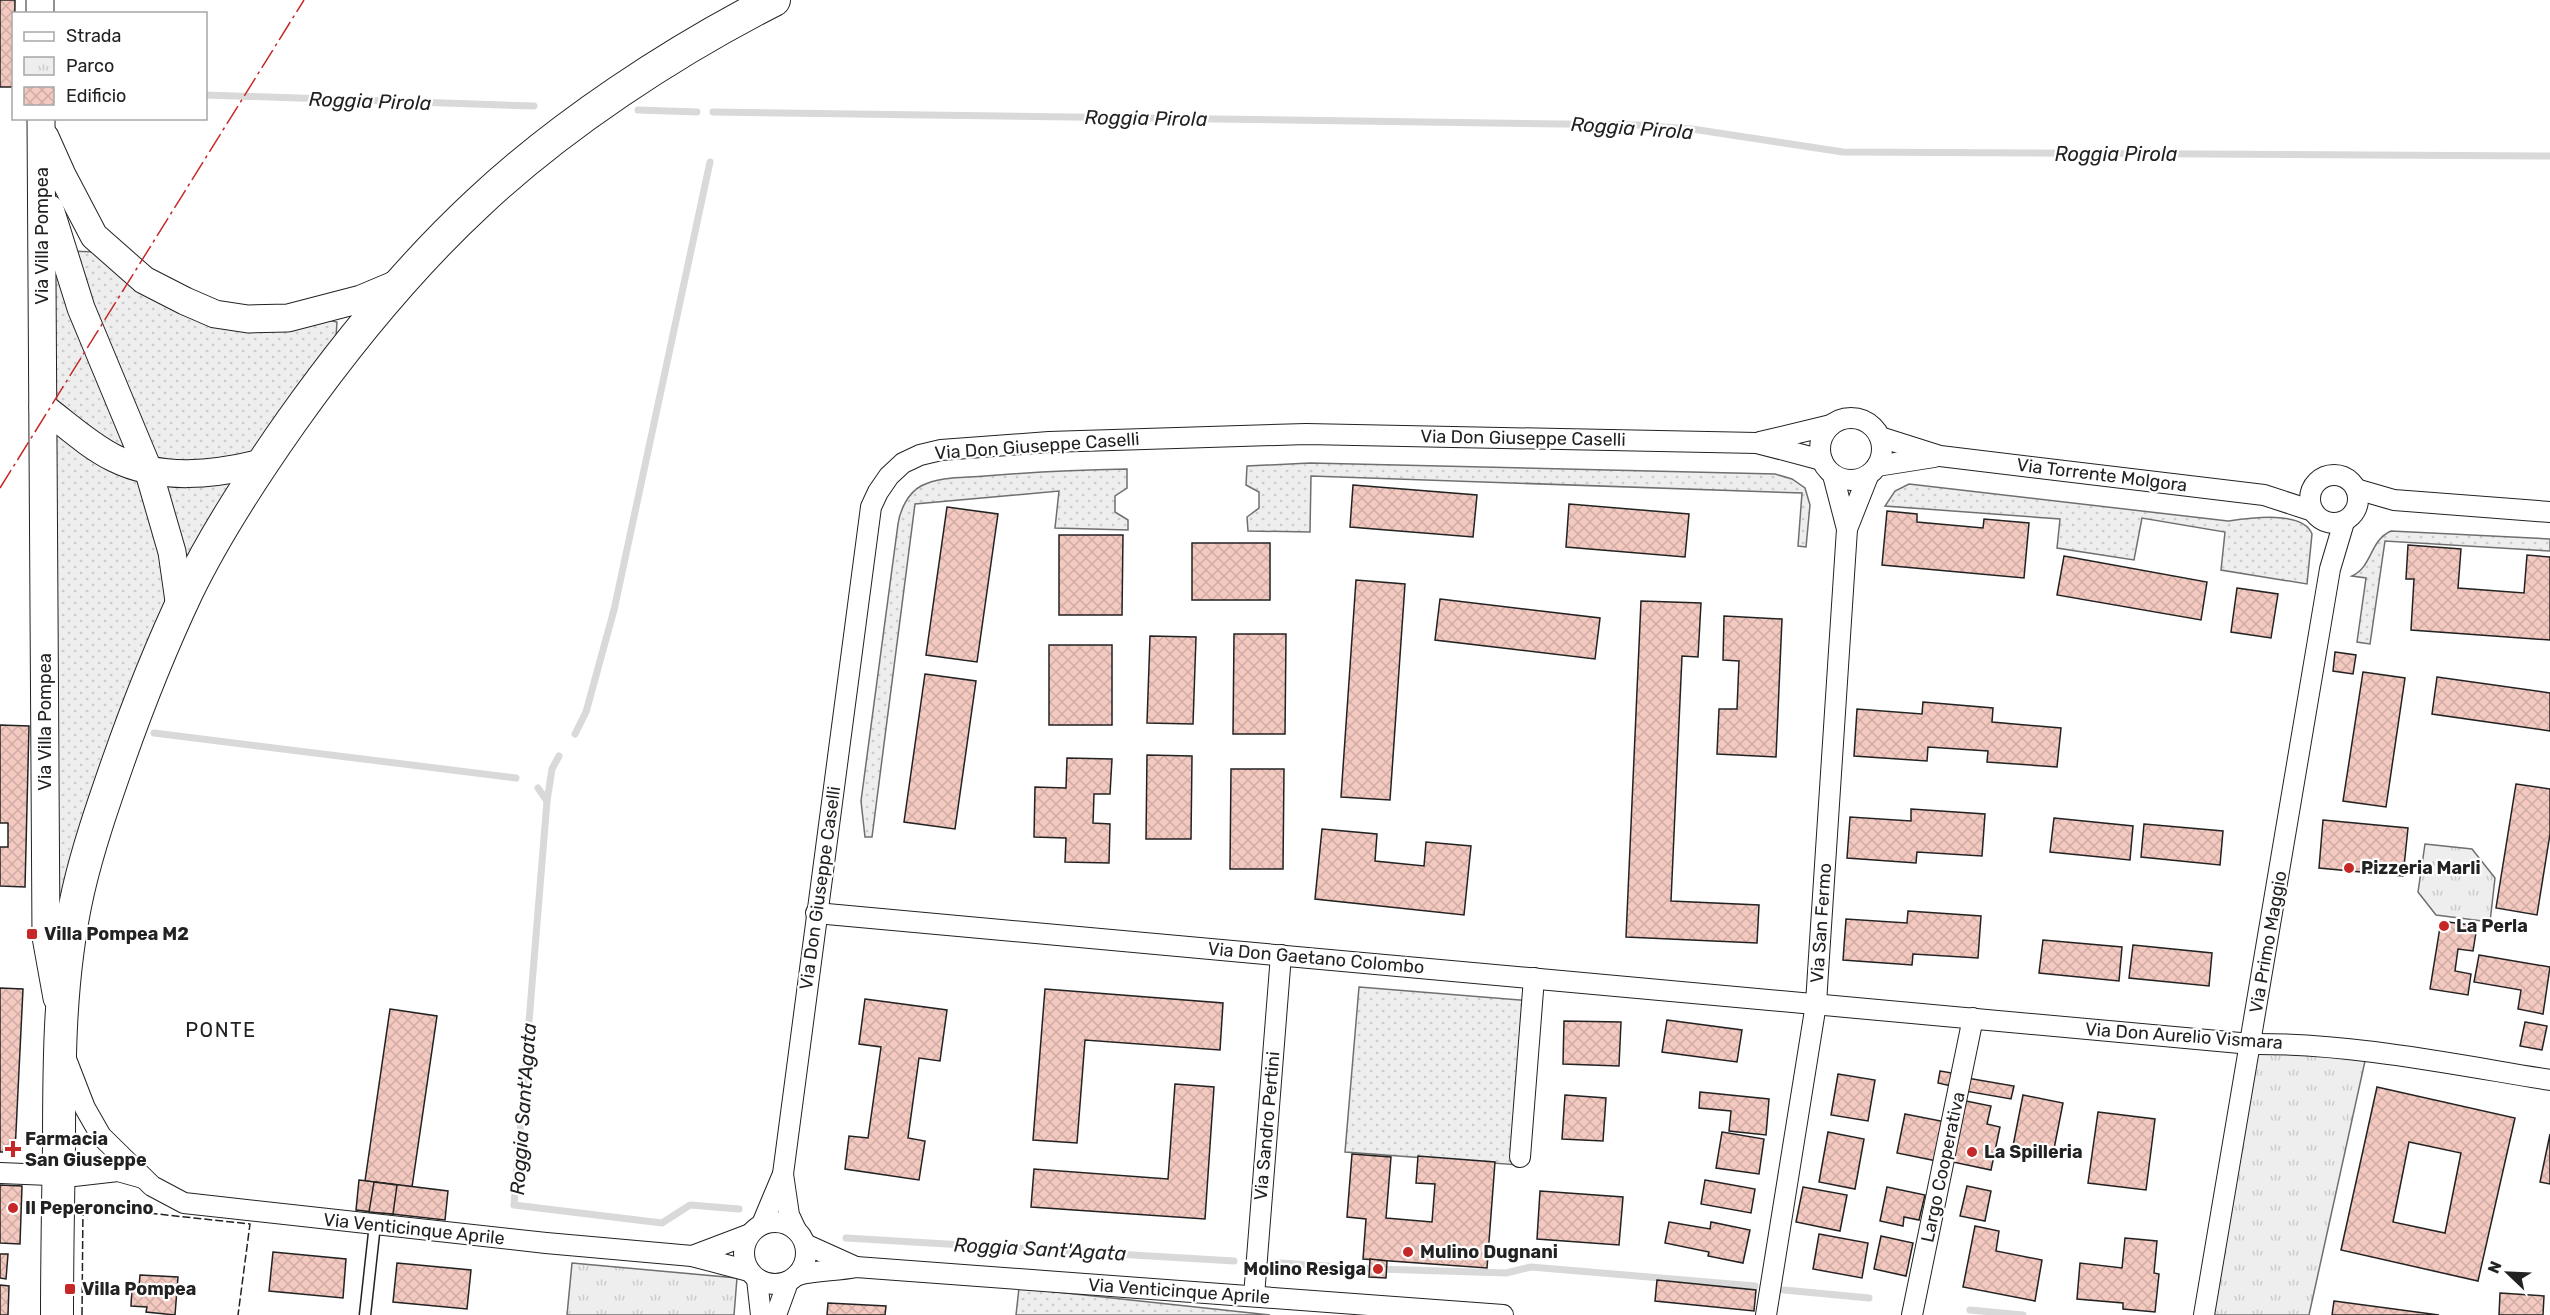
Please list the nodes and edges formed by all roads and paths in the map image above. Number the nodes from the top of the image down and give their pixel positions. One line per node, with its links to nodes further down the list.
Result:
1 (774, 0): 4 (main road)
2 (41, 123): 3 (street, Via Villa Pompea); 4 (street)
3 (51, 246): 5 (street, Via Villa Pompea); 12 (street)
4 (399, 283): 10 (main road)
5 (43, 407): 12 (street); 27 (street, Via Villa Pompea)
6 (1831, 425): 7 (street, Via Torrente Molgora); 8 (street, Via Don Giuseppe Caselli); 11 (street)
7 (1880, 437): 9 (street, Via Torrente Molgora); 13 (street)
8 (1757, 443): 11 (street, Via Don Giuseppe Caselli); 22 (street, Via Don Giuseppe Caselli)
9 (1940, 456): 13 (street, Via Torrente Molgora); 15 (street, Via Torrente Molgora)
10 (262, 463): 12 (street); 21 (main road)
11 (1828, 468): 13 (street, Via Torrente Molgora); 19 (street)
12 (148, 469): 21 (street)
13 (1872, 471): 19 (street)
14 (2313, 486): 15 (street, Via Torrente Molgora); 16 (street, Via Torrente Molgora); 18 (street)
15 (2264, 495): 18 (street, Via Torrente Molgora)
16 (2352, 506): 17 (street, Via Torrente Molgora); 18 (street, Via Torrente Molgora); 20 (street, Via Primo Maggio)
17 (2550, 512)
18 (2315, 514): 20 (street, Via Primo Maggio)
19 (1847, 529): 25 (street, Via San Fermo)
20 (2330, 569): 28 (street, Via Primo Maggio)
21 (180, 608): 27 (main road)
22 (816, 913): 23 (street, Via Don Gaetano Colombo); 32 (street, Via Don Giuseppe Caselli)
23 (1281, 955): 24 (street, Via Don Gaetano Colombo); 42 (street, Via Sandro Pertini)
24 (1534, 978): 25 (street, Via Don Gaetano Colombo); 30 (street)
25 (1816, 1004): 26 (street, Via Don Aurelio Vismara); 48 (street, Via San Fermo)
26 (1973, 1018): 28 (street, Via Don Aurelio Vismara); 49 (street, Largo Cooperativa)
27 (60, 1033): 33 (main road, Via Villa Pompea); 34 (street, Via Venticinque Aprile)
28 (2251, 1044): 29 (street, Via Don Aurelio Vismara); 50 (street, Via Primo Maggio)
29 (2550, 1080)
30 (1520, 1157)
31 (0, 1173): 33 (street, Via Venticinque Aprile)
32 (783, 1174): 36 (street, Via Don Giuseppe Caselli); 37 (street, Via Don Giuseppe Caselli)
33 (58, 1175): 34 (street, Via Venticinque Aprile); 43 (main road, Via Villa Pompea)
34 (144, 1179): 35 (street, Via Venticinque Aprile)
35 (375, 1224): 38 (street, Via Venticinque Aprile); 44 (lane)
36 (756, 1229): 37 (street); 38 (street, Via Venticinque Aprile); 40 (street)
37 (801, 1237): 39 (street, Via Venticinque Aprile); 41 (street)
38 (692, 1256): 40 (street, Via Venticinque Aprile)
39 (856, 1267): 41 (street, Via Venticinque Aprile); 42 (street, Via Venticinque Aprile)
40 (753, 1275): 41 (street); 45 (street)
41 (793, 1279): 46 (street)
42 (1254, 1296): 47 (street, Via Venticinque Aprile)
43 (57, 1315)
44 (365, 1315)
45 (761, 1315)
46 (776, 1315)
47 (1503, 1315)
48 (1766, 1315)
49 (1912, 1315)
50 (2204, 1315)

